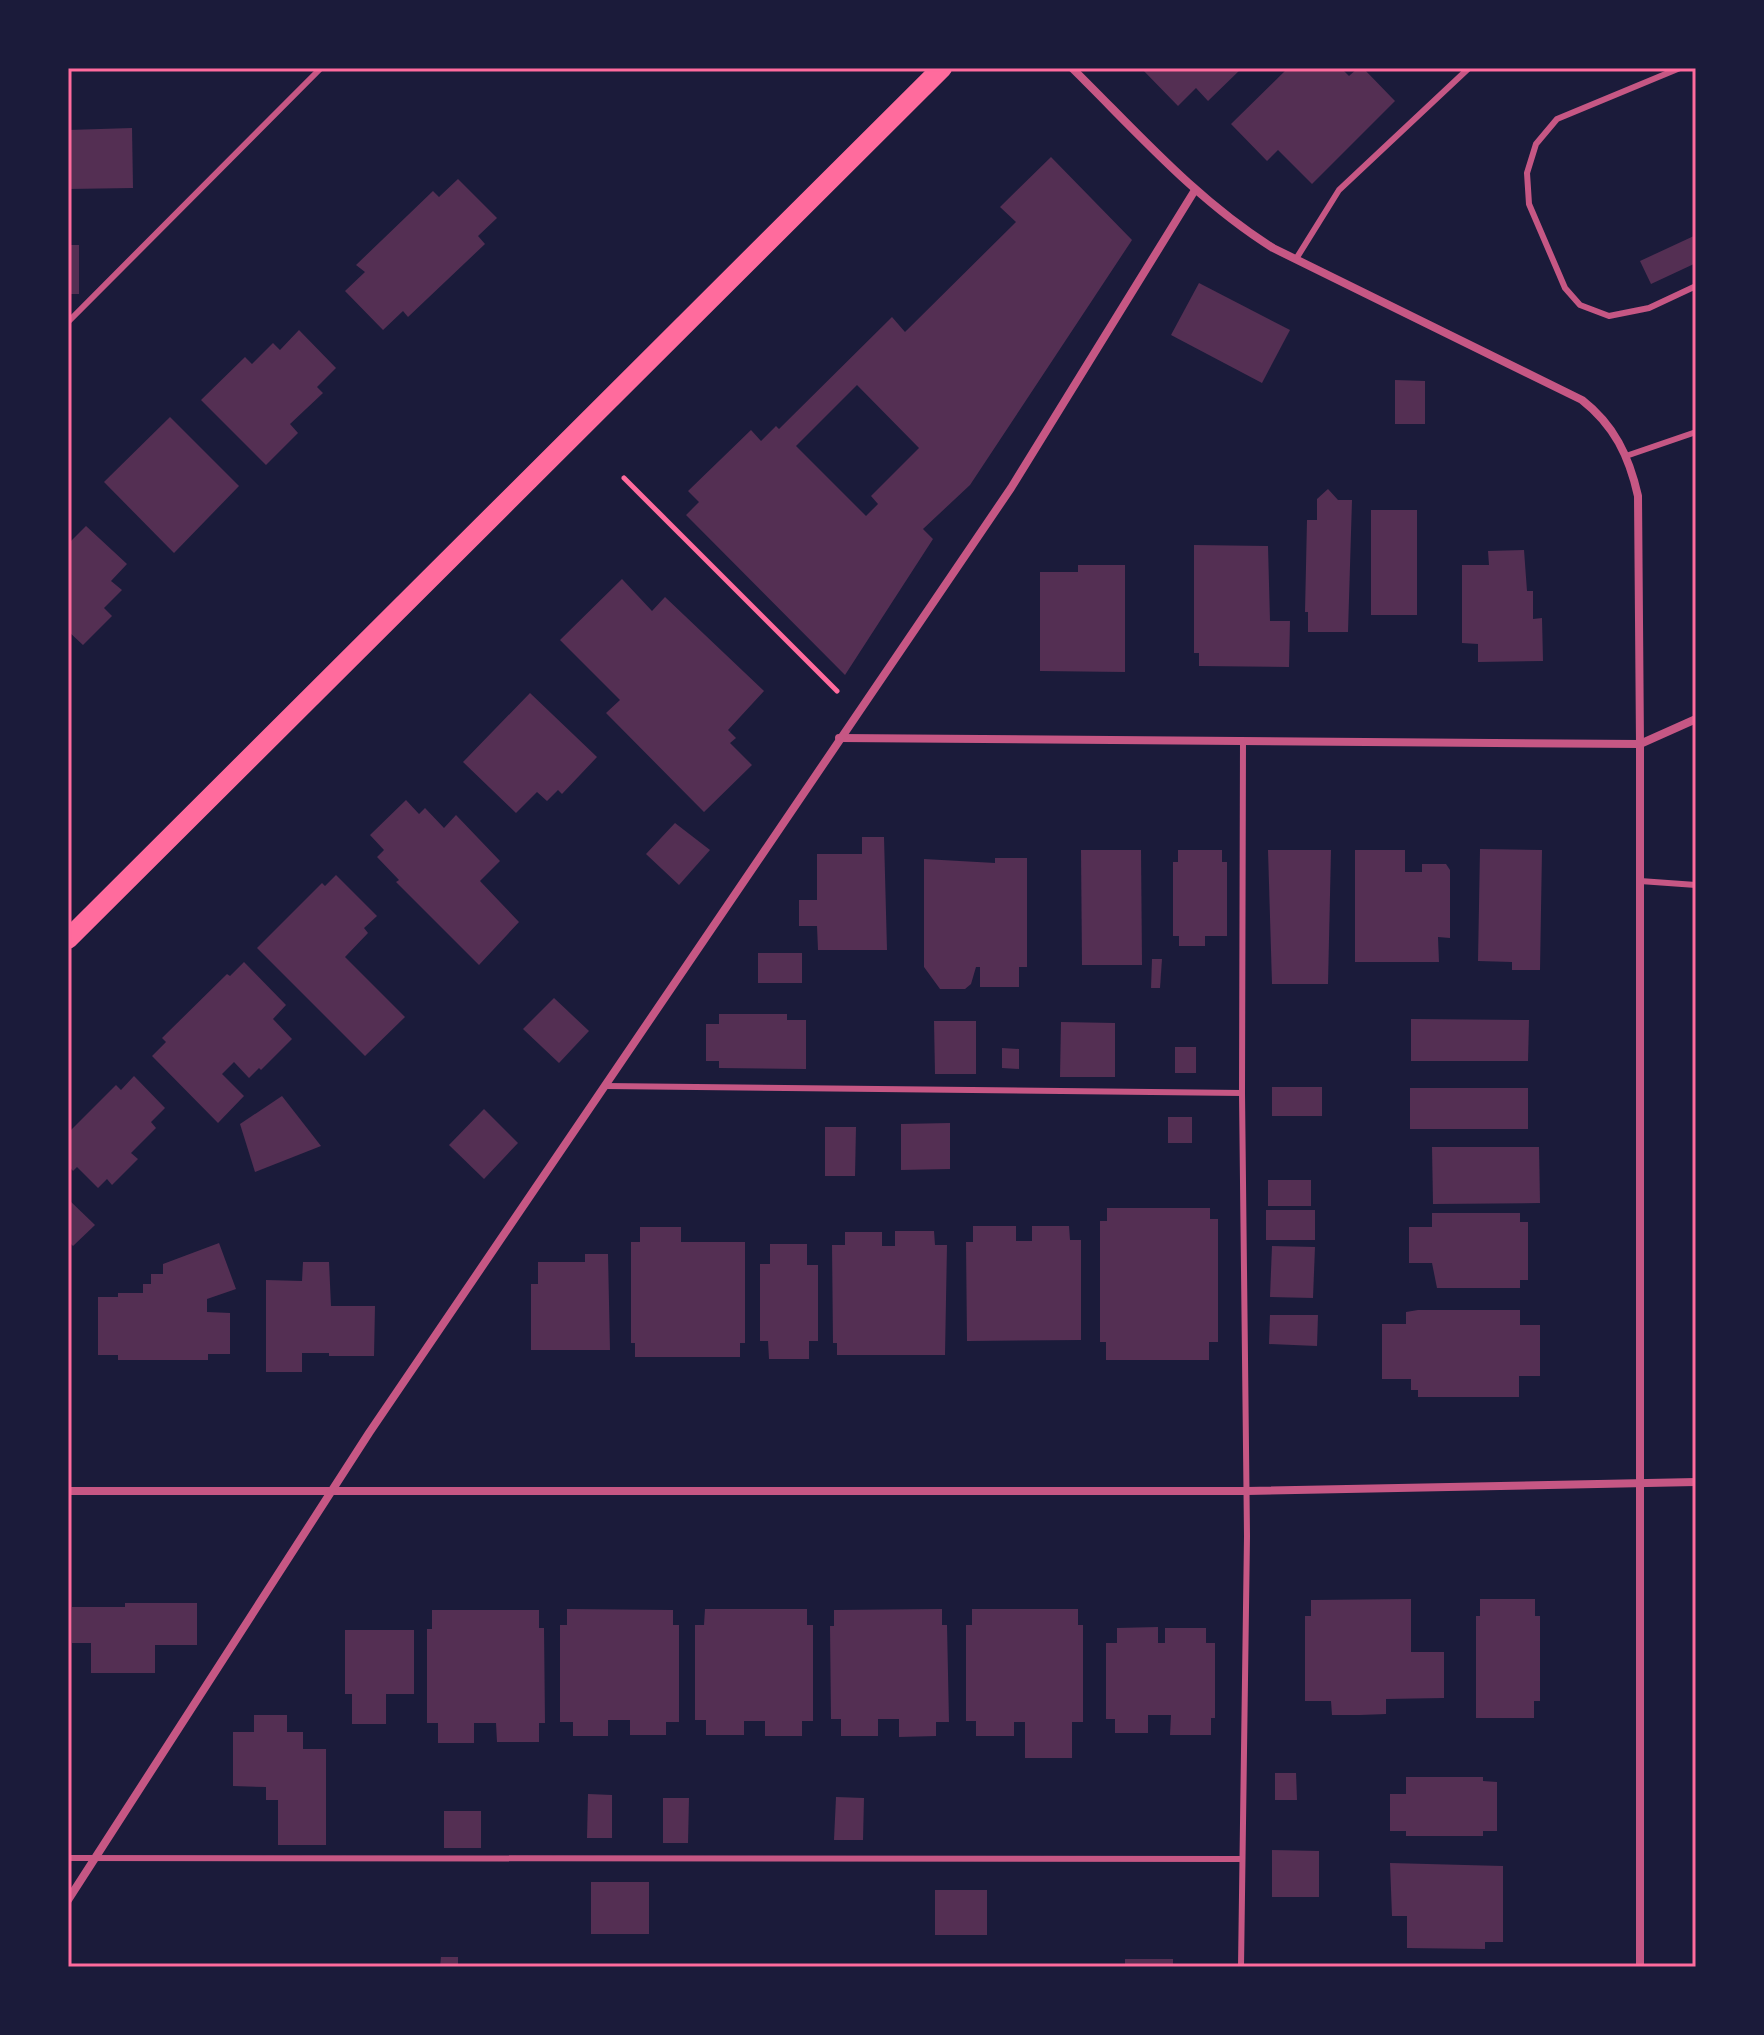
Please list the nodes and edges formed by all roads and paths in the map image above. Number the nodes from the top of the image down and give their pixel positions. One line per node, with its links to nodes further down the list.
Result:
1 (321, 68): 9 (lane)
2 (942, 68): 20 (main road)
3 (1072, 68): 6 (street)
4 (1469, 68): 7 (lane)
5 (1680, 68): 8 (lane)
6 (1195, 190): 7 (street); 13 (street)
7 (1296, 259): 11 (street)
8 (1696, 286)
9 (68, 322)
10 (1696, 432): 11 (lane)
11 (1626, 456): 17 (street)
12 (624, 478): 13 (path)
13 (858, 711): 15 (street)
14 (1696, 719): 17 (street)
15 (839, 738): 16 (street); 21 (street)
16 (1243, 741): 17 (street); 22 (lane)
17 (1640, 744): 18 (street)
18 (1640, 881): 19 (lane); 24 (street)
19 (1696, 885)
20 (68, 939)
21 (604, 1086): 22 (lane); 26 (street)
22 (1242, 1093): 27 (lane)
23 (1696, 1482): 24 (street)
24 (1641, 1483): 27 (street); 33 (street)
25 (68, 1491): 26 (street)
26 (330, 1491): 27 (street); 29 (street)
27 (1247, 1491): 30 (lane)
28 (68, 1858): 29 (lane)
29 (94, 1858): 30 (lane); 31 (street)
30 (1242, 1859): 32 (lane)
31 (68, 1900)
32 (1241, 1967)
33 (1640, 1967)

